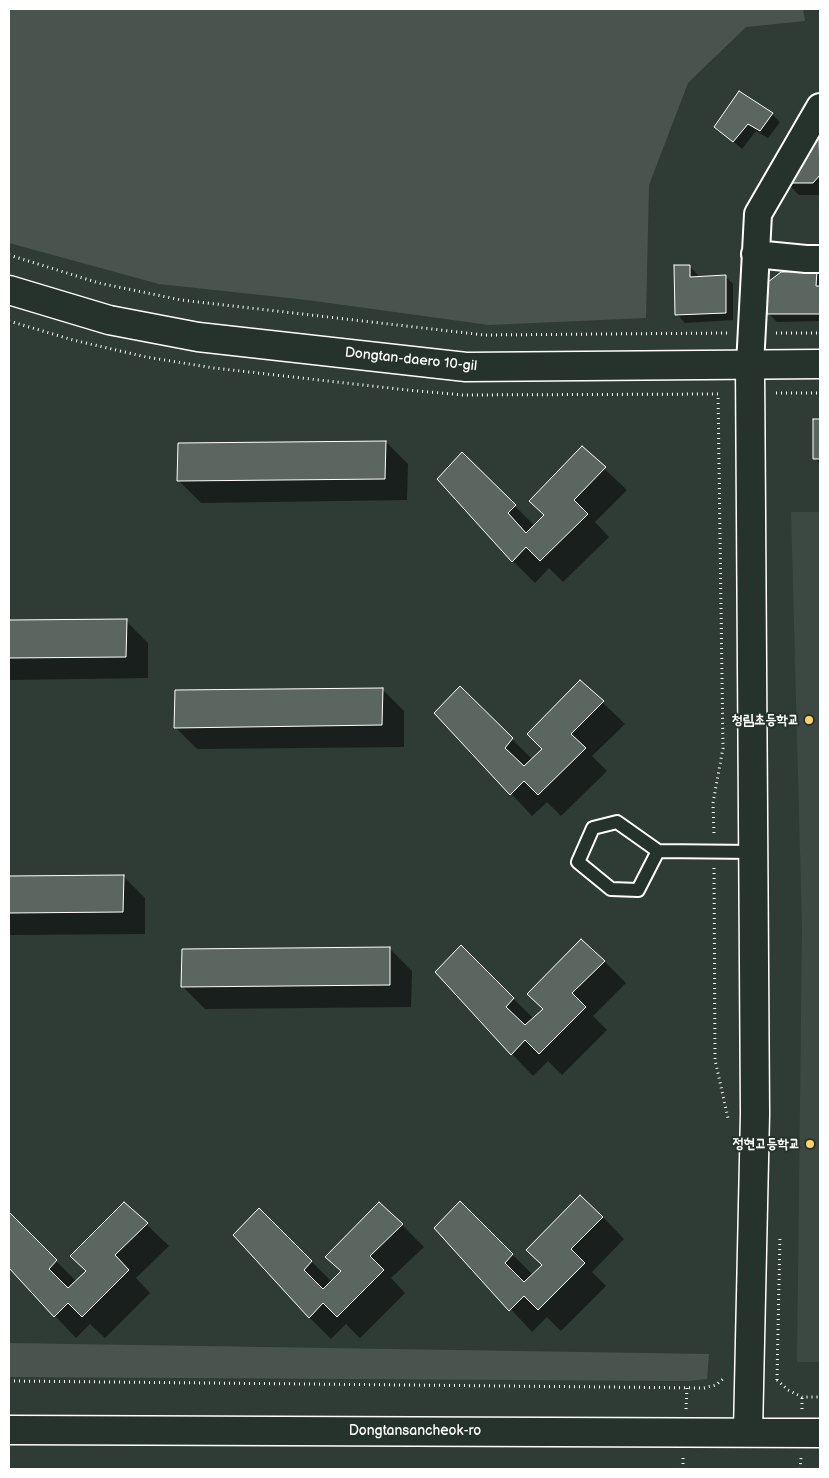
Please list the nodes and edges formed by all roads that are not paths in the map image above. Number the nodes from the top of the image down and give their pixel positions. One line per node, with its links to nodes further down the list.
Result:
1 (820, 107): 2 (street)
2 (756, 254): 3 (street); 6 (street)
3 (820, 259)
4 (9, 290): 6 (street, Dongtan-daero 10-gil)
5 (820, 364): 6 (street, Dongtan-daero 10-gil)
6 (750, 365): 8 (street)
7 (658, 851): 7 (lane); 8 (lane)
8 (754, 852): 10 (street)
9 (9, 1430): 10 (street, Dongtansancheok-ro)
10 (748, 1432): 11 (street, Dongtansancheok-ro)
11 (820, 1433)

